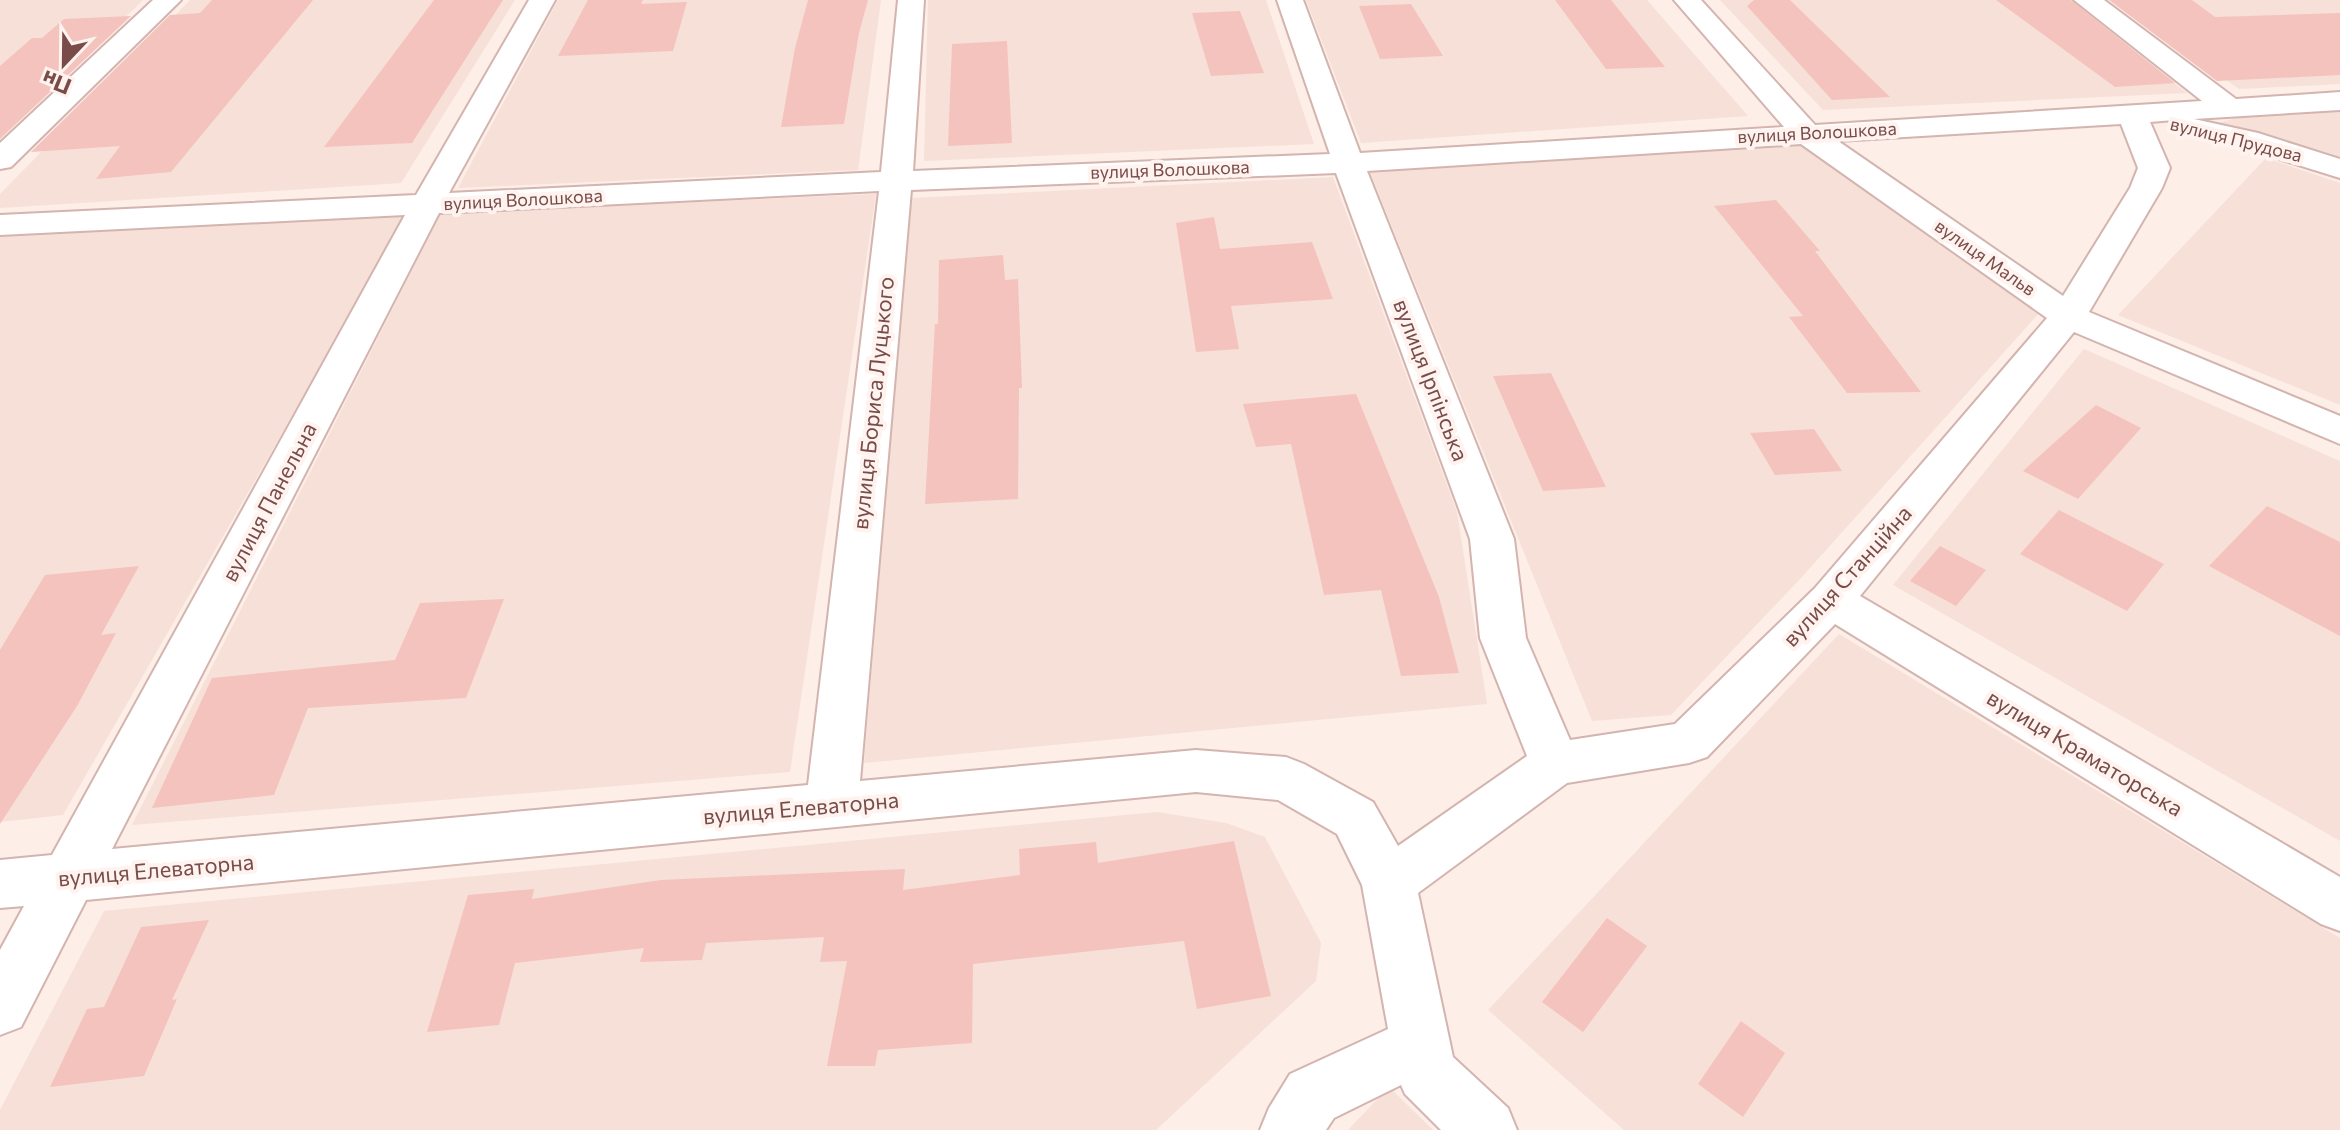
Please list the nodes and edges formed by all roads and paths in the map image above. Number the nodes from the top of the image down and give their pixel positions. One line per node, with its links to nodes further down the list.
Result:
1 (168, 0): 11 (street)
2 (542, 0): 15 (street, вулиця Панельна)
3 (911, 0): 14 (street, вулиця Бориса Луцького)
4 (1290, 0): 12 (street, вулиця Ірпінська)
5 (1687, 0): 10 (street, вулиця Мальв)
6 (2087, 0): 8 (street, вулиця Прудова)
7 (2340, 101): 8 (street, вулиця Волошкова)
8 (2230, 108): 9 (street, вулиця Волошкова)
9 (2131, 115): 10 (street, вулиця Волошкова); 13 (street, вулиця Прудова); 17 (street, вулиця Станційна)
10 (1806, 133): 12 (street, вулиця Волошкова); 17 (street, вулиця Мальв)
11 (0, 160)
12 (1348, 163): 14 (street, вулиця Волошкова); 20 (street, вулиця Ірпінська)
13 (2340, 169)
14 (896, 181): 15 (street, вулиця Волошкова); 21 (street, вулиця Бориса Луцького)
15 (426, 206): 16 (street, вулиця Волошкова); 22 (street, вулиця Панельна)
16 (0, 225)
17 (2068, 316): 18 (street, вулиця Мальв); 19 (street, вулиця Станційна)
18 (2340, 431)
19 (1831, 600): 20 (street, вулиця Станційна); 25 (street, вулиця Краматорська)
20 (1555, 764): 23 (street, вулиця Станційна)
21 (832, 805): 22 (street, вулиця Елеваторна); 23 (street, вулиця Елеваторна)
22 (70, 878): 24 (street, вулиця Елеваторна); 26 (street, вулиця Панельна)
23 (1389, 883): 27 (street, вулиця Елеваторна)
24 (0, 884)
25 (2340, 906)
26 (0, 1007)
27 (1420, 1044): 28 (street); 29 (street)
28 (1291, 1130)
29 (1486, 1130)

